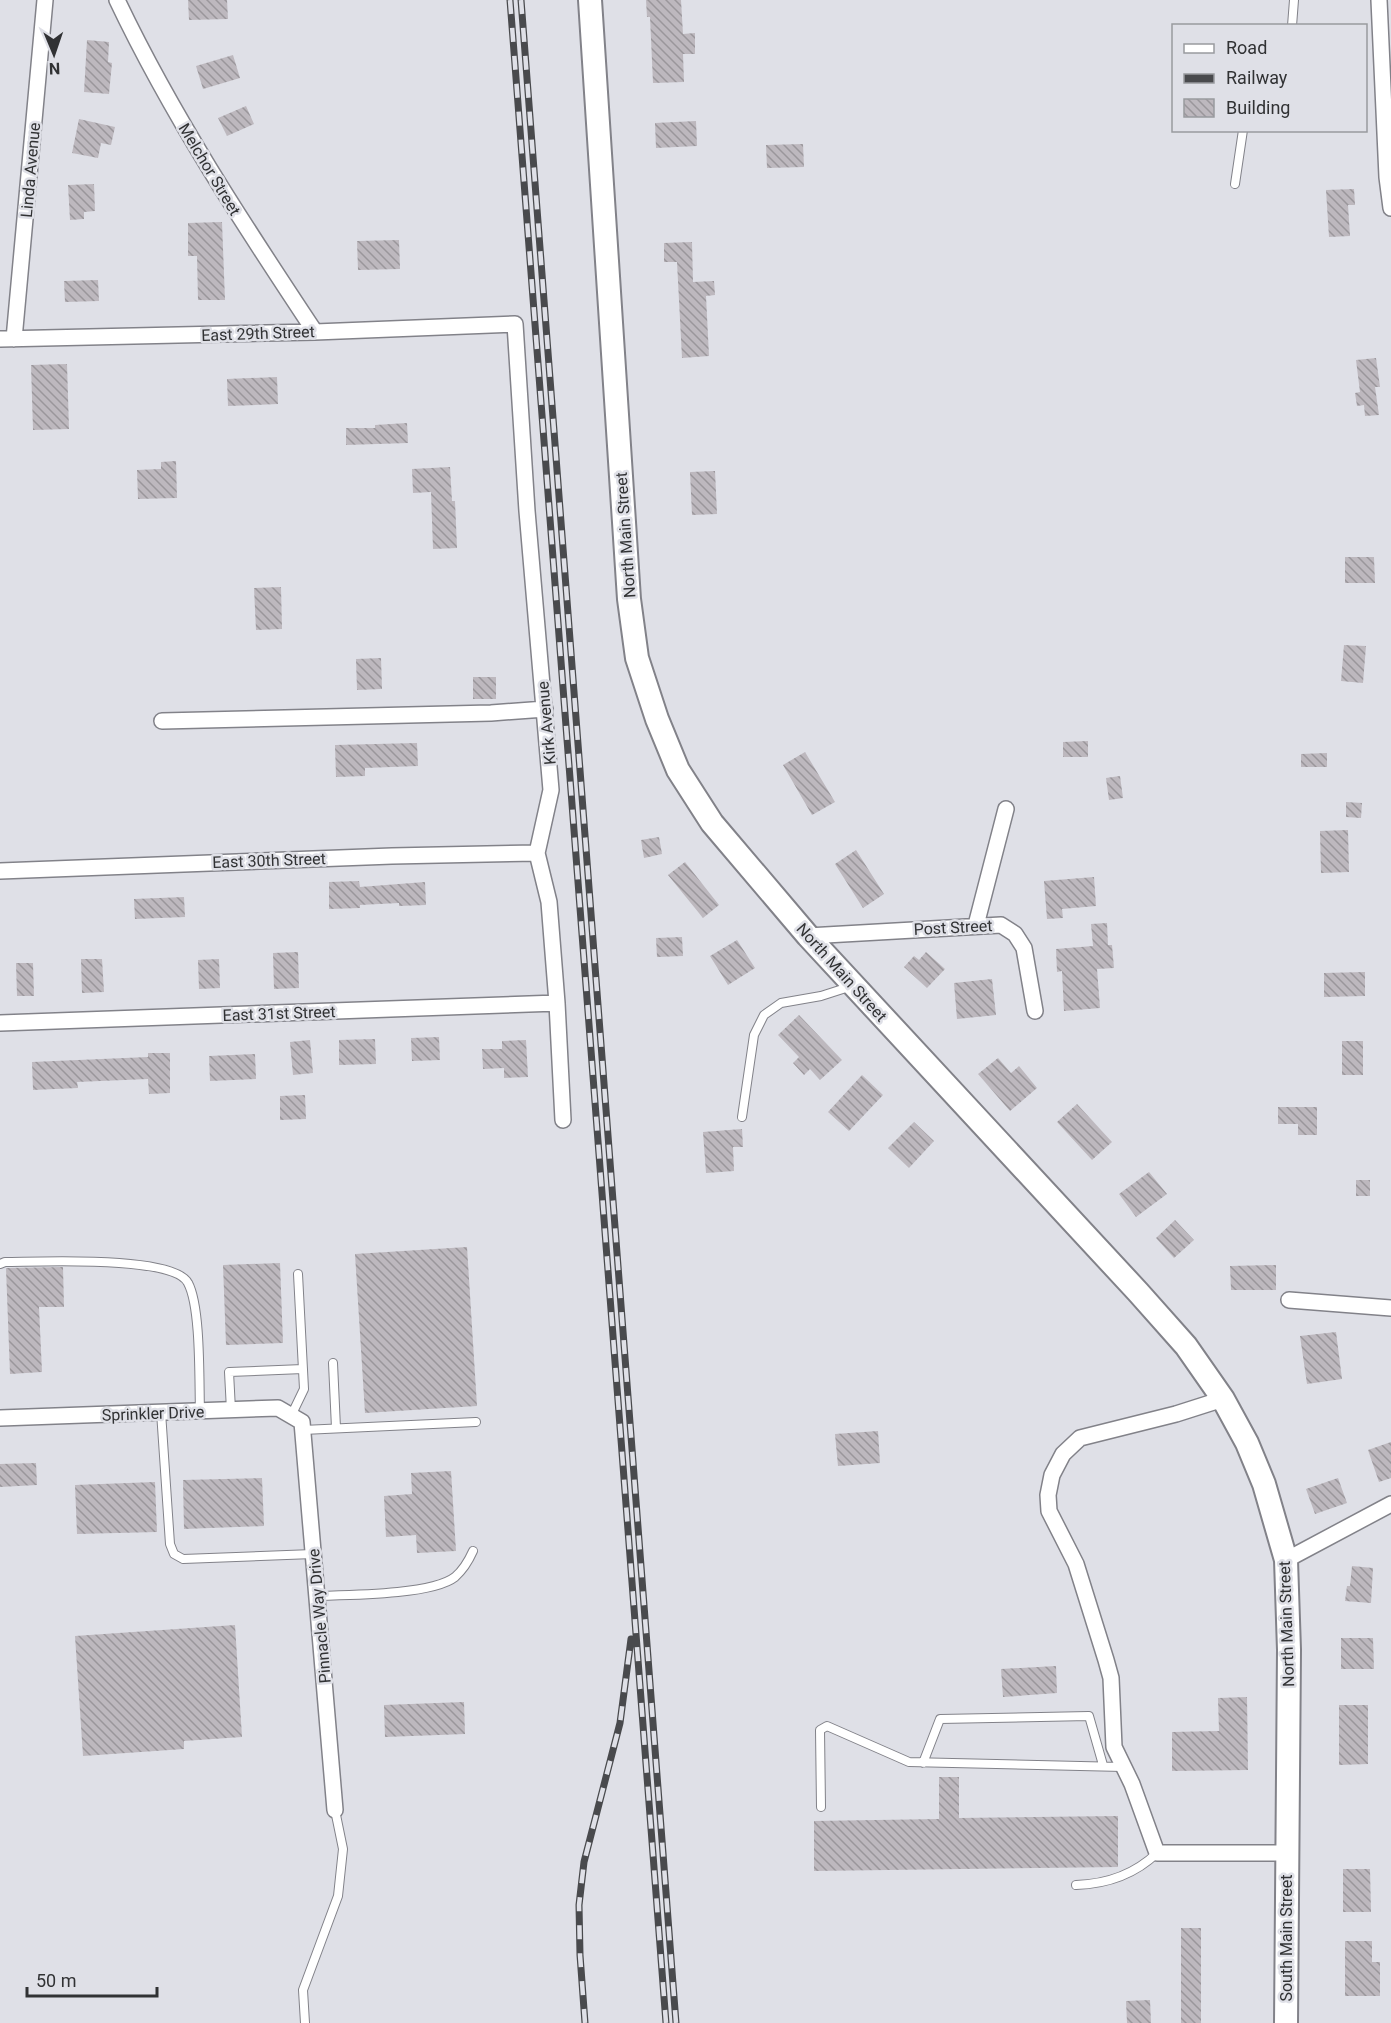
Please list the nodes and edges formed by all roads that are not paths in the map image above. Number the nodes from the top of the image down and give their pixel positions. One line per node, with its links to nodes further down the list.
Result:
1 (45, 0): 12 (street, Linda Avenue)
2 (117, 0): 11 (street, Melchor Street)
3 (590, 0): 19 (main road, North Main Street)
4 (1294, 0): 6 (lane)
5 (1379, 0): 9 (street)
6 (1292, 24)
7 (1243, 132): 8 (lane)
8 (1234, 184)
9 (1391, 208)
10 (515, 324): 11 (street, East 29th Street); 13 (street, Kirk Avenue)
11 (315, 332): 12 (street, East 29th Street)
12 (7, 339)
13 (545, 710): 14 (street); 16 (street, Kirk Avenue)
14 (162, 720)
15 (1006, 809): 18 (street)
16 (537, 853): 17 (street, East 30th Street); 21 (street, Kirk Avenue)
17 (0, 871)
18 (976, 925): 19 (street, Post Street); 22 (street, Post Street)
19 (808, 936): 20 (main road, North Main Street)
20 (854, 985): 24 (lane); 32 (main road, North Main Street)
21 (557, 1003): 23 (street, East 31st Street); 25 (street, Kirk Avenue)
22 (1035, 1011)
23 (0, 1023)
24 (742, 1118)
25 (563, 1120)
26 (0, 1264): 34 (lane)
27 (298, 1274): 31 (lane)
28 (1289, 1300): 29 (street)
29 (1391, 1308)
30 (333, 1363): 39 (lane)
31 (303, 1369): 33 (lane); 37 (lane)
32 (1223, 1399): 43 (main road, North Main Street); 47 (street)
33 (231, 1410): 34 (street, Sprinkler Drive); 37 (street, Sprinkler Drive)
34 (200, 1411): 35 (street, Sprinkler Drive)
35 (161, 1412): 36 (street, Sprinkler Drive); 42 (lane)
36 (0, 1418)
37 (299, 1422): 39 (lane); 42 (street, Pinnacle Way Drive)
38 (476, 1422): 39 (lane)
39 (336, 1428)
40 (1391, 1504): 43 (street)
41 (473, 1551): 44 (lane)
42 (313, 1554): 44 (street, Pinnacle Way Drive)
43 (1286, 1560): 51 (main road, North Main Street)
44 (317, 1596): 49 (street, Pinnacle Way Drive)
45 (923, 1763): 46 (lane); 46 (lane); 48 (lane)
46 (1103, 1765): 47 (lane)
47 (1123, 1767): 50 (street)
48 (821, 1807)
49 (335, 1810): 53 (lane)
50 (1157, 1853): 51 (street); 52 (lane)
51 (1286, 1853): 54 (main road, South Main Street)
52 (1076, 1885)
53 (305, 2023)
54 (1286, 2023)

